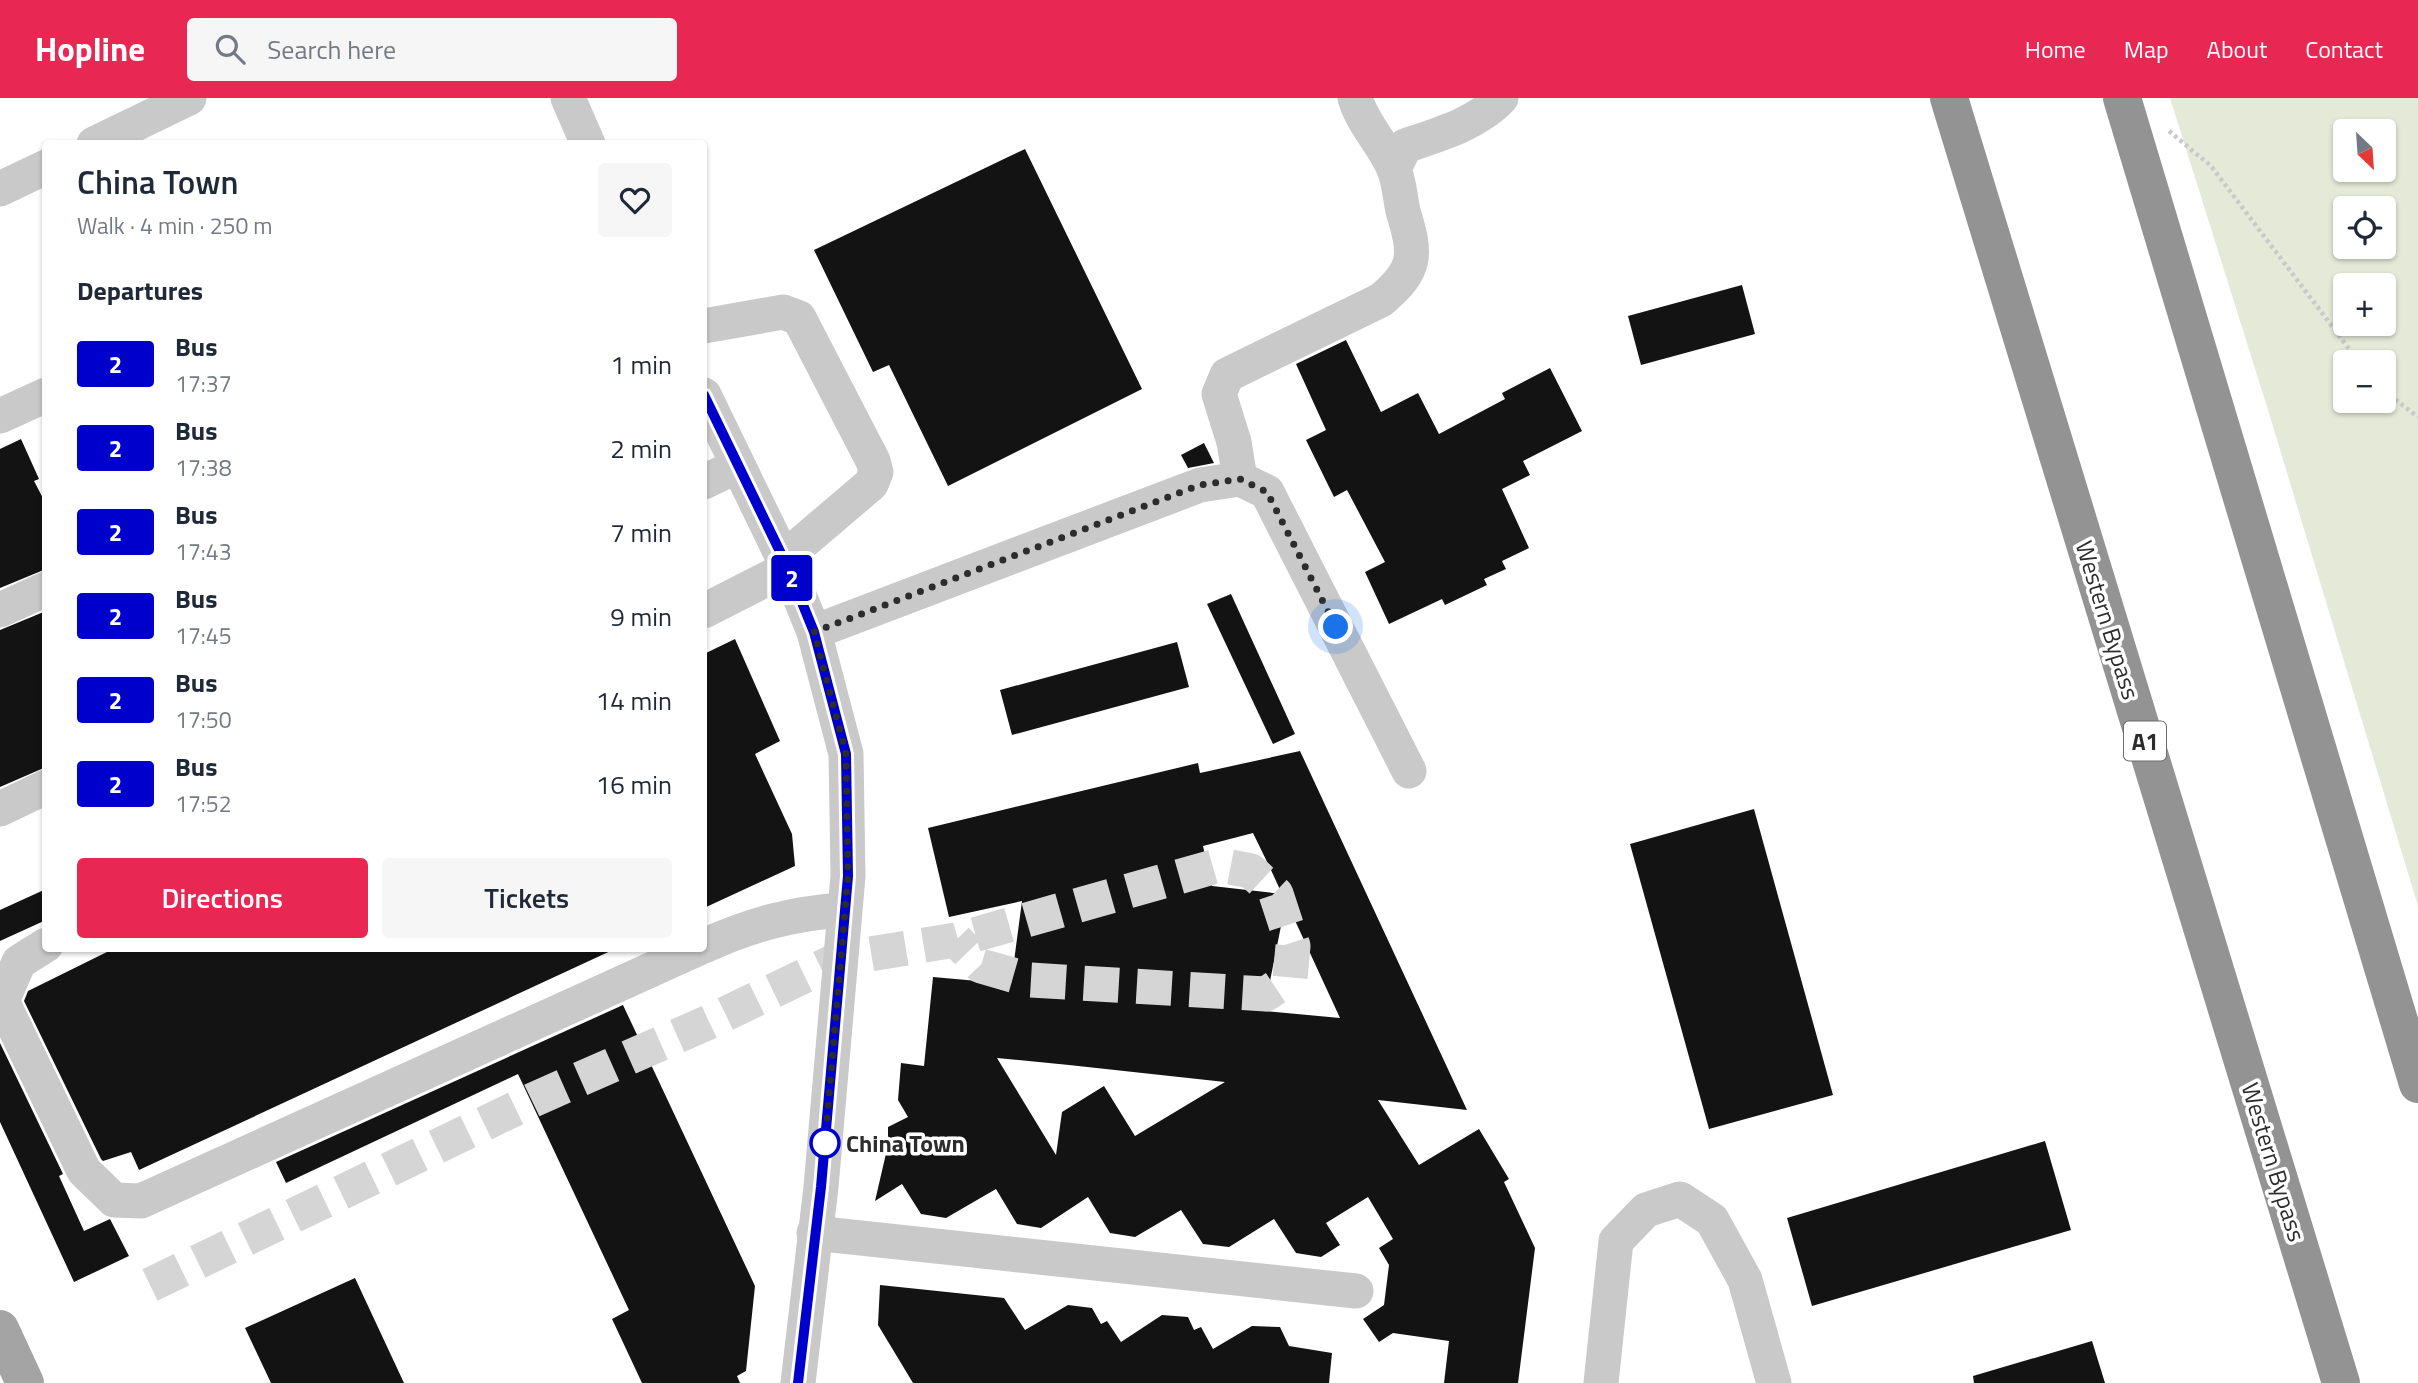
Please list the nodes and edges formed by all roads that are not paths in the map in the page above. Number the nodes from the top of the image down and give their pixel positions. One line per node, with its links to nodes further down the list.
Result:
1 (189, 98): 7 (street)
2 (568, 98): 8 (street)
3 (1355, 98): 10 (street)
4 (1501, 98): 10 (street)
5 (1949, 98): 39 (highway, Western Bypass / A1)
6 (2122, 98): 31 (highway)
7 (102, 140)
8 (586, 140)
9 (42, 169): 11 (street)
10 (1394, 169): 17 (street)
11 (0, 189)
12 (707, 325): 19 (street)
13 (42, 397): 15 (street)
14 (707, 401): 16 (street)
15 (0, 416)
16 (737, 466): 18 (street); 19 (street)
17 (1240, 479): 23 (street); 24 (street)
18 (707, 481)
19 (785, 564): 21 (street); 23 (street)
20 (42, 591): 22 (street)
21 (707, 609)
22 (0, 610)
23 (814, 632): 27 (street)
24 (1409, 771)
25 (42, 789): 26 (street)
26 (0, 808)
27 (844, 911): 28 (street); 32 (street)
28 (707, 944)
29 (42, 948): 30 (street)
30 (690, 952)
31 (2418, 1084)
32 (814, 1233): 33 (street); 36 (street)
33 (1356, 1291)
34 (0, 1329): 35 (main road)
35 (25, 1383)
36 (798, 1383)
37 (1601, 1383): 38 (street)
38 (1774, 1383)
39 (2342, 1383)

